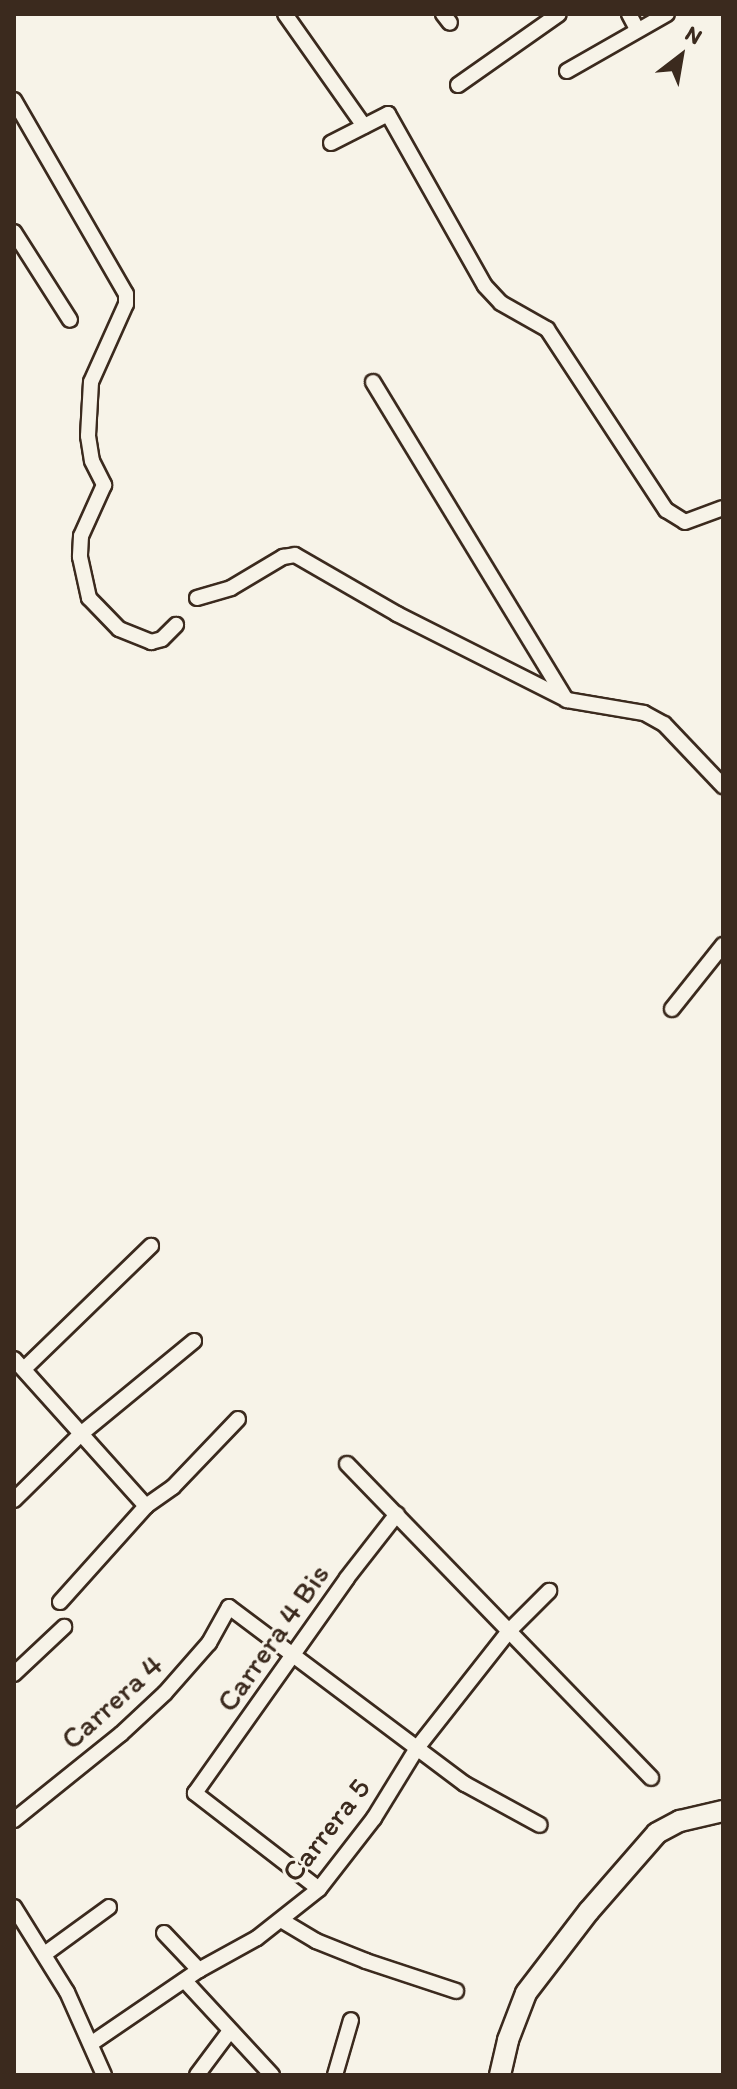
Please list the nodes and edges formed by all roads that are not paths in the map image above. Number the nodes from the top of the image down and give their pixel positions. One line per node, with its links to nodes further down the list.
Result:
1 (285, 14): 9 (street)
2 (559, 14): 7 (street)
3 (629, 14): 5 (street)
4 (667, 14): 5 (street)
5 (637, 29): 6 (street)
6 (567, 71)
7 (458, 85)
8 (14, 100): 16 (street)
9 (364, 126): 10 (street); 14 (street)
10 (331, 143)
11 (14, 232): 12 (street)
12 (70, 320)
13 (373, 382): 17 (street)
14 (723, 508)
15 (197, 598): 17 (street)
16 (176, 625)
17 (567, 700): 18 (street)
18 (723, 786)
19 (723, 945): 20 (street)
20 (672, 1009)
21 (151, 1246): 23 (street)
22 (194, 1341): 25 (street)
23 (19, 1364): 25 (street)
24 (238, 1419): 28 (street)
25 (82, 1433): 27 (street); 28 (street)
26 (347, 1464): 29 (street)
27 (14, 1500)
28 (146, 1506): 31 (street)
29 (397, 1514): 33 (street); 34 (street, Carrera 4 Bis)
30 (549, 1591): 33 (street, Carrera 5)
31 (60, 1602)
32 (64, 1627): 35 (street)
33 (509, 1631): 36 (street, Carrera 5); 37 (street)
34 (294, 1654): 36 (street); 39 (street, Carrera 4); 41 (street, Carrera 4 Bis)
35 (14, 1674)
36 (417, 1748): 40 (street); 41 (street, Carrera 5)
37 (651, 1778)
38 (723, 1811): 57 (main road)
39 (14, 1820)
40 (540, 1825)
41 (319, 1889): 44 (street, Carrera 5)
42 (14, 1907): 46 (street)
43 (109, 1907): 46 (street)
44 (281, 1920): 47 (street, Carrera 5); 49 (street)
45 (164, 1933): 47 (street)
46 (46, 1953): 52 (street)
47 (199, 1970): 48 (street, Carrera 5)
48 (185, 1981): 51 (street); 52 (street, Carrera 5)
49 (456, 1991)
50 (351, 2020): 56 (street)
51 (229, 2032): 54 (street); 55 (street)
52 (92, 2043): 53 (street)
53 (104, 2075)
54 (197, 2075)
55 (272, 2075)
56 (335, 2075)
57 (500, 2075)

